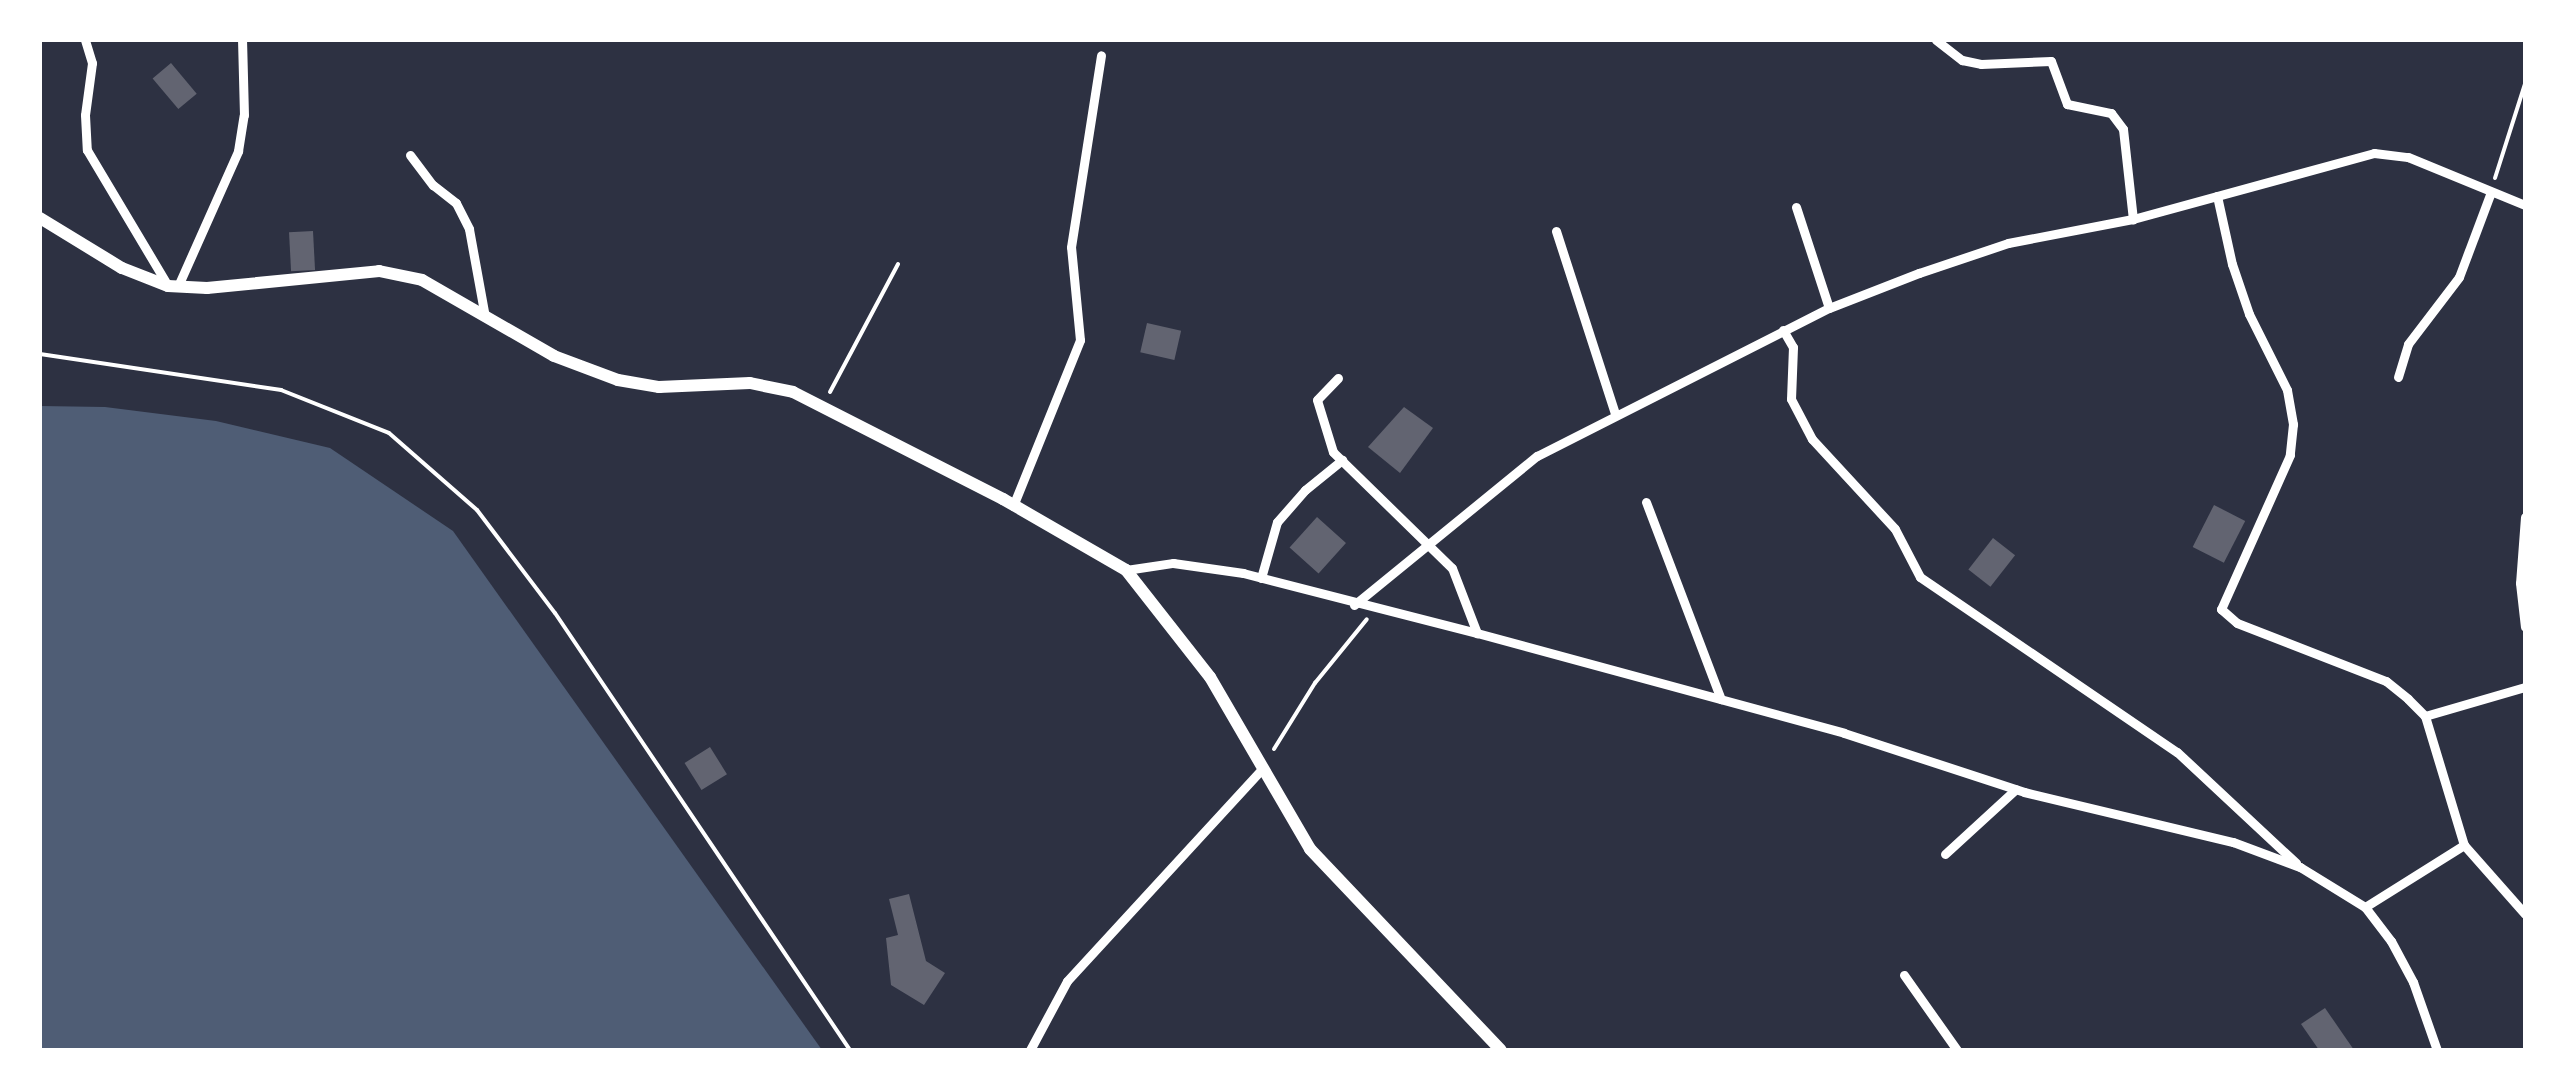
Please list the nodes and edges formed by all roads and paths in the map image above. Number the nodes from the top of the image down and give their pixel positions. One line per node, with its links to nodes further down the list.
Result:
1 (86, 40): 15 (street)
2 (242, 40): 15 (street)
3 (1936, 40): 12 (street)
4 (1102, 55): 26 (street)
5 (2525, 84): 7 (path)
6 (410, 155): 17 (street)
7 (2491, 192): 8 (street); 9 (street); 20 (street)
8 (2217, 196): 12 (street); 37 (street)
9 (2525, 205)
10 (1796, 207): 16 (street)
11 (40, 218): 15 (main road)
12 (2132, 218): 16 (street)
13 (1556, 230): 23 (street)
14 (898, 264): 22 (path)
15 (173, 286): 17 (main road)
16 (1829, 308): 18 (street)
17 (486, 316): 22 (main road)
18 (1783, 330): 23 (street); 42 (street)
19 (40, 354): 46 (path)
20 (2398, 377)
21 (1338, 378): 24 (street)
22 (823, 404): 26 (main road)
23 (1615, 414): 28 (street)
24 (1342, 460): 28 (street); 30 (street)
25 (1646, 502): 36 (street)
26 (1012, 506): 29 (main road)
27 (2525, 516): 33 (street)
28 (1428, 542): 31 (street); 34 (street)
29 (1126, 570): 30 (street); 38 (main road)
30 (1261, 578): 31 (street)
31 (1354, 605): 32 (street)
32 (1375, 610): 34 (street); 38 (path)
33 (2525, 627)
34 (1476, 633): 36 (street)
35 (2525, 687): 37 (street)
36 (1720, 699): 39 (street)
37 (2425, 716): 40 (street)
38 (1261, 770): 47 (street); 48 (main road)
39 (2016, 789): 41 (street); 42 (street)
40 (2464, 845): 43 (street); 44 (street)
41 (1944, 854)
42 (2300, 867): 43 (street)
43 (2365, 907): 50 (street)
44 (2525, 914)
45 (1904, 975): 49 (street)
46 (850, 1050)
47 (1030, 1050)
48 (1500, 1050)
49 (1956, 1050)
50 (2436, 1050)

